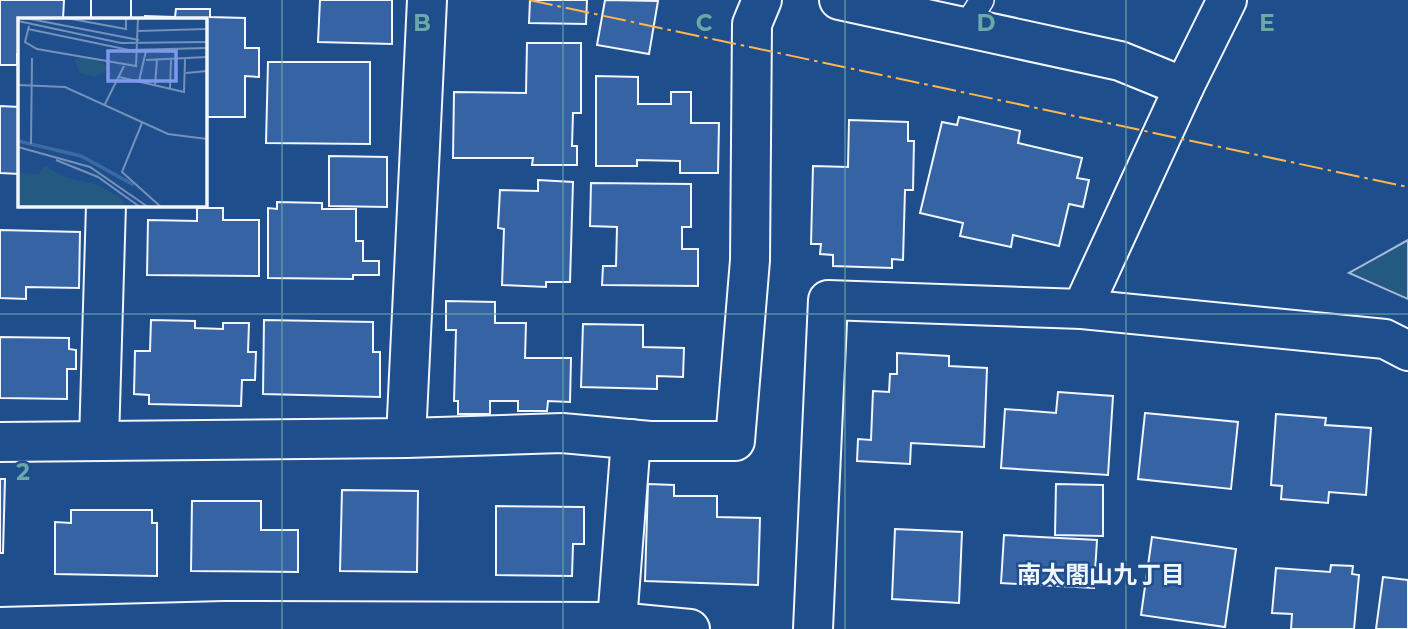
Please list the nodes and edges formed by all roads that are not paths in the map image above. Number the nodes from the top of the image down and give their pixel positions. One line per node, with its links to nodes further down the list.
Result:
1 (111, 0): 7 (street)
2 (427, 0): 12 (street)
3 (762, 0): 13 (street)
4 (839, 0): 6 (street)
5 (1227, 0): 8 (street)
6 (974, 14): 8 (street)
7 (111, 18)
8 (1184, 87): 10 (street)
9 (106, 206): 14 (street)
10 (1082, 309): 11 (street); 19 (street)
11 (1408, 351)
12 (406, 438): 13 (street); 14 (street)
13 (631, 439): 16 (street)
14 (99, 440): 15 (street)
15 (0, 442)
16 (617, 622): 17 (street); 18 (street)
17 (0, 626)
18 (690, 629)
19 (813, 629)

